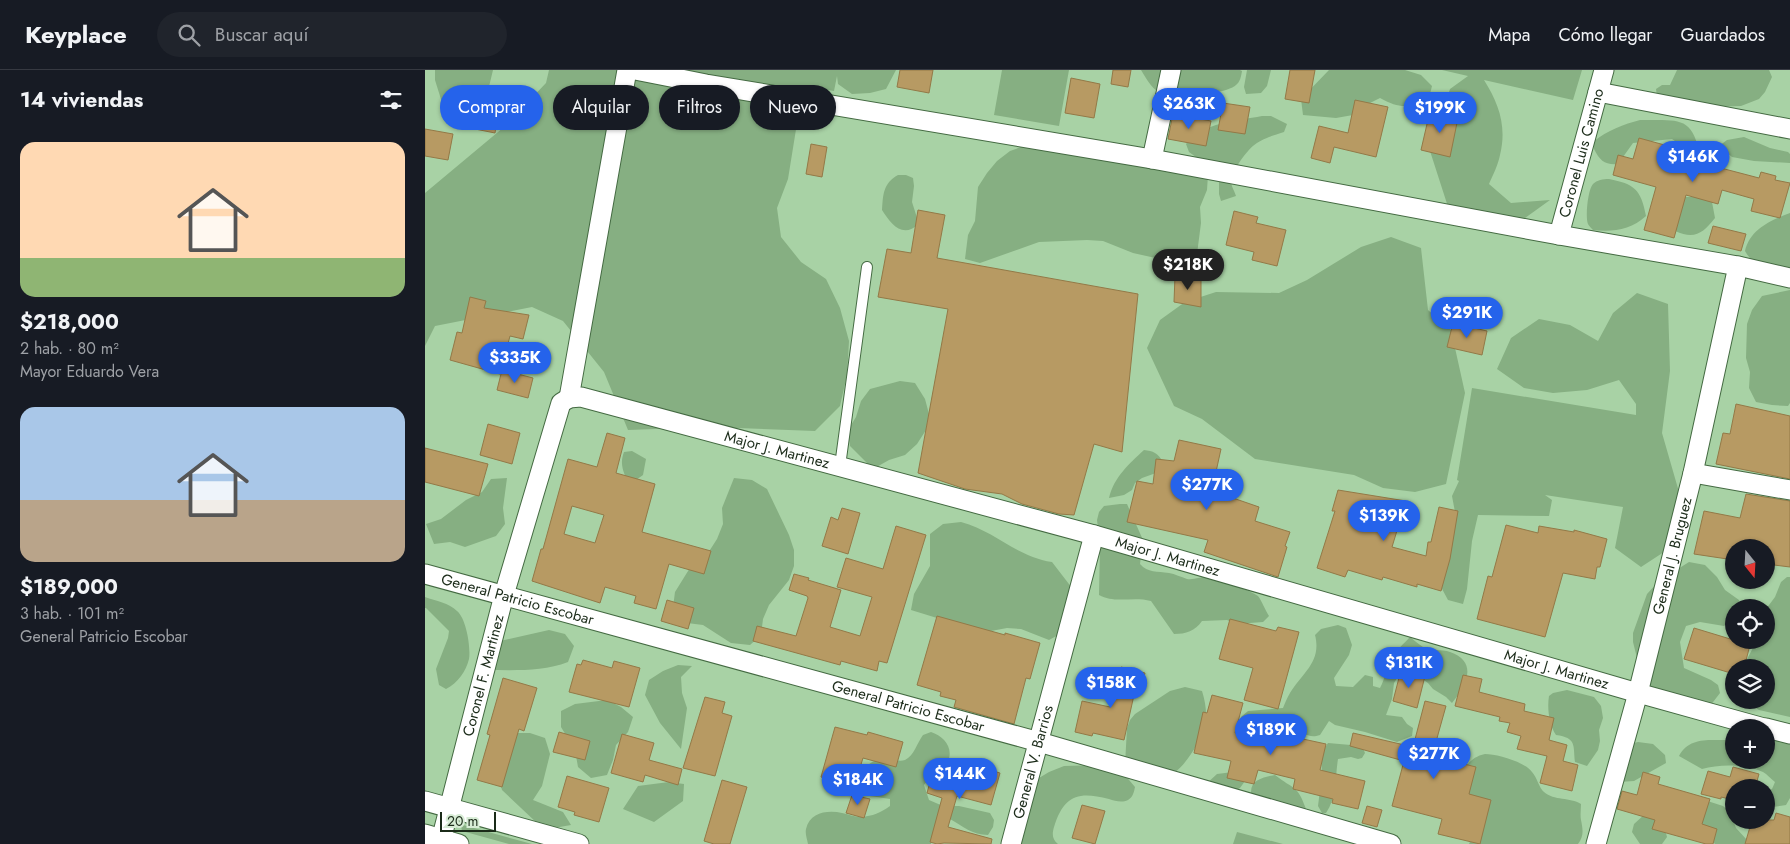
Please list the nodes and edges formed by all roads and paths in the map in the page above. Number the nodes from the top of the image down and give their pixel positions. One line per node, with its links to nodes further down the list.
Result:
1 (627, 70): 13 (street)
2 (635, 70): 5 (street)
3 (1171, 70): 8 (street)
4 (1604, 70): 6 (street, Coronel Luis Camino)
5 (707, 77): 8 (street)
6 (1598, 92): 7 (street); 9 (street, Coronel Luis Camino)
7 (1790, 129)
8 (1152, 160): 9 (street)
9 (1559, 235): 10 (street)
10 (1738, 266): 12 (street); 15 (street, General J. Bruguez)
11 (867, 267): 14 (lane)
12 (1790, 278)
13 (569, 398): 14 (street, Major J. Martinez); 19 (street, Coronel F. Martinez)
14 (839, 466): 17 (street, Major J. Martinez)
15 (1693, 473): 16 (street); 20 (street, General J. Bruguez)
16 (1790, 490)
17 (1095, 535): 20 (street, Major J. Martinez); 24 (street, General V. Barrios)
18 (425, 574): 19 (street, General Patricio Escobar)
19 (504, 595): 24 (street, General Patricio Escobar); 26 (street, Coronel F. Martinez)
20 (1638, 693): 21 (street, Major J. Martinez); 31 (street, General J. Bruguez)
21 (1732, 719)
22 (1775, 730): 23 (street, Major J. Martinez)
23 (1790, 734)
24 (1039, 742): 29 (street, General V. Barrios); 30 (street, General Patricio Escobar)
25 (425, 801): 26 (street)
26 (450, 808): 27 (street, Coronel F. Martinez); 28 (street)
27 (441, 840)
28 (579, 844)
29 (1011, 844)
30 (1391, 844)
31 (1596, 844)

